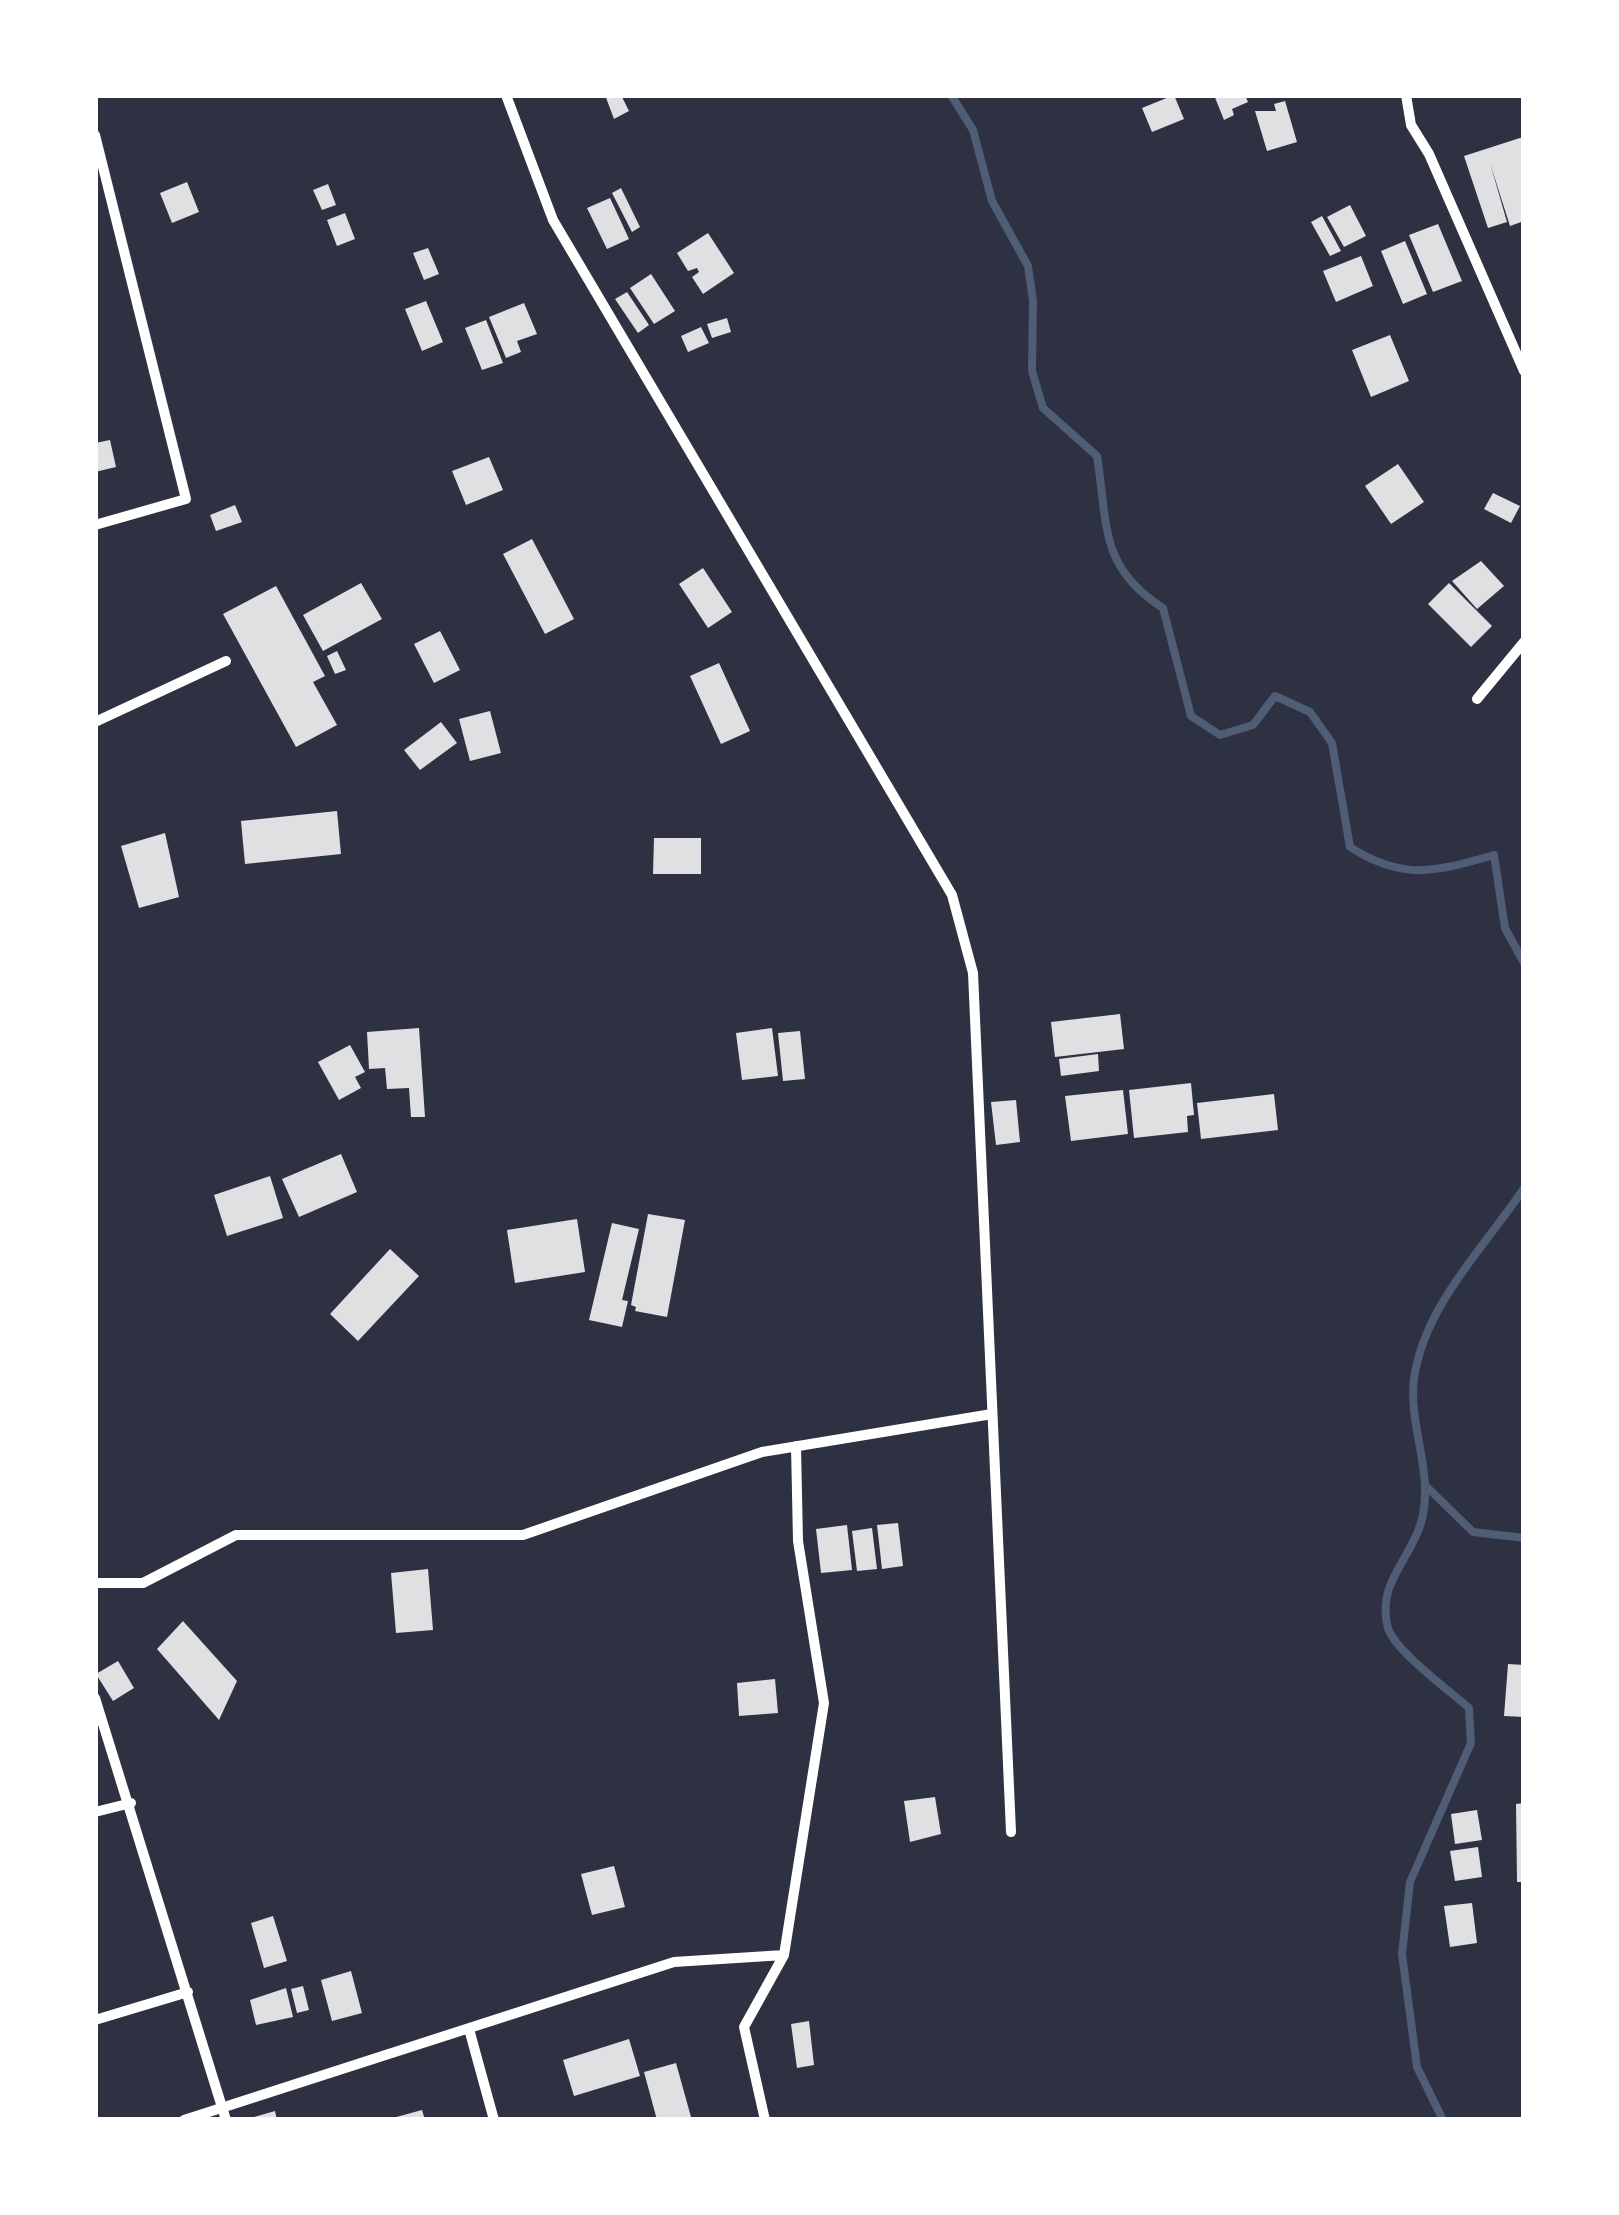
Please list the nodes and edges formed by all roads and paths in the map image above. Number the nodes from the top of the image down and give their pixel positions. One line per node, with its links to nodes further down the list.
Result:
1 (506, 95): 10 (street)
2 (1406, 95): 4 (street)
3 (95, 136): 5 (street)
4 (1524, 370)
5 (95, 524)
6 (1524, 642): 8 (street)
7 (226, 661): 9 (street)
8 (1477, 699)
9 (95, 722)
10 (992, 1414): 11 (street); 16 (street)
11 (796, 1446): 12 (street); 17 (street)
12 (95, 1584)
13 (95, 1698): 14 (street)
14 (131, 1803): 15 (street); 18 (street)
15 (95, 1812)
16 (1011, 1832)
17 (784, 1955): 20 (street); 24 (street)
18 (188, 1992): 19 (street); 21 (street)
19 (95, 2020)
20 (469, 2029): 21 (street); 23 (street)
21 (224, 2114): 22 (street)
22 (184, 2120)
23 (494, 2120)
24 (766, 2120)

